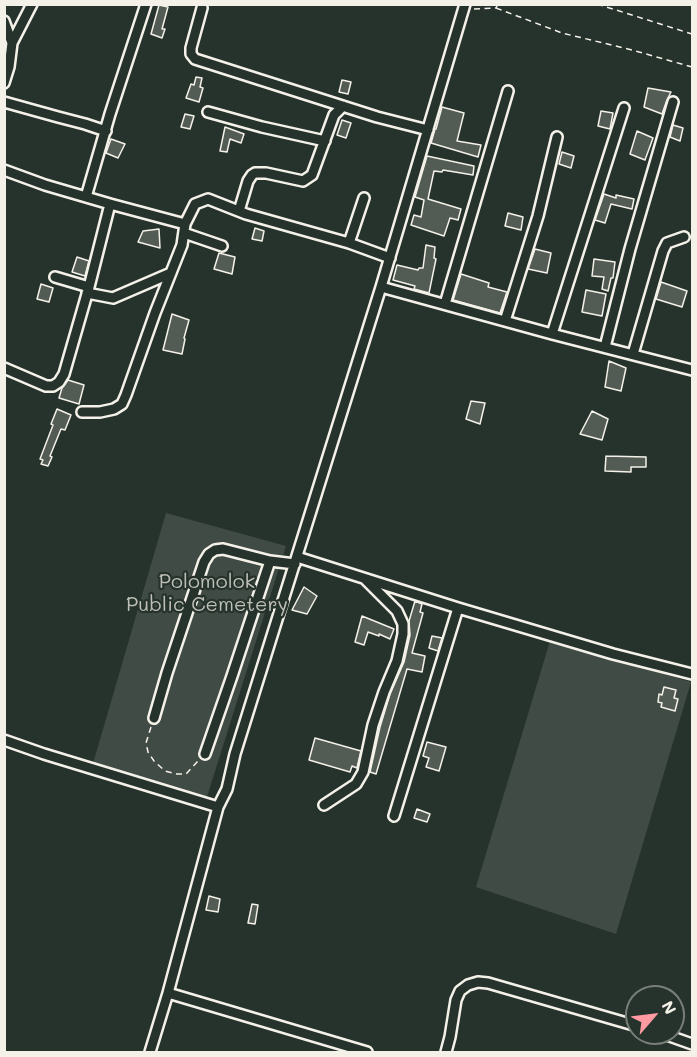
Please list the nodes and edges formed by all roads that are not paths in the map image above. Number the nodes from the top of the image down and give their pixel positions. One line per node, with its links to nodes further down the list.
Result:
1 (32, 4): 6 (street)
2 (146, 4): 15 (street)
3 (465, 7): 14 (street)
4 (202, 8): 11 (street)
5 (4, 21): 6 (street)
6 (12, 43): 7 (street)
7 (4, 83)
8 (508, 91): 32 (street)
9 (4, 102): 15 (street)
10 (673, 102): 35 (street)
11 (343, 106): 14 (street); 17 (street)
12 (624, 108): 34 (street)
13 (208, 112): 17 (street)
14 (428, 130): 27 (street)
15 (106, 131): 19 (street)
16 (556, 137): 33 (street)
17 (325, 141): 22 (street)
18 (4, 170): 19 (street)
19 (86, 197): 21 (street)
20 (364, 198): 25 (street)
21 (110, 204): 23 (street); 31 (street)
22 (239, 211): 23 (street); 25 (street)
23 (184, 228): 26 (street); 28 (street)
24 (684, 237): 36 (street)
25 (349, 243): 27 (street)
26 (222, 246)
27 (390, 258): 30 (street)
28 (171, 273): 31 (street); 39 (street)
29 (55, 277): 31 (street)
30 (381, 287): 32 (street); 40 (street)
31 (88, 290): 37 (street)
32 (445, 304): 33 (street)
33 (505, 321): 34 (street)
34 (552, 334): 35 (street)
35 (605, 347): 36 (street)
36 (633, 354): 38 (street)
37 (4, 368)
38 (693, 370)
39 (82, 412)
40 (296, 560): 41 (street); 42 (street); 49 (street)
41 (270, 561): 45 (street); 47 (street)
42 (363, 578): 43 (street); 48 (street)
43 (458, 608): 44 (street); 50 (street)
44 (693, 674)
45 (154, 717)
46 (4, 740): 49 (street)
47 (205, 754)
48 (324, 805)
49 (218, 807): 51 (street)
50 (394, 816)
51 (168, 993): 53 (street); 54 (street)
52 (625, 1023): 55 (street)
53 (150, 1053)
54 (367, 1053)
55 (446, 1053)

